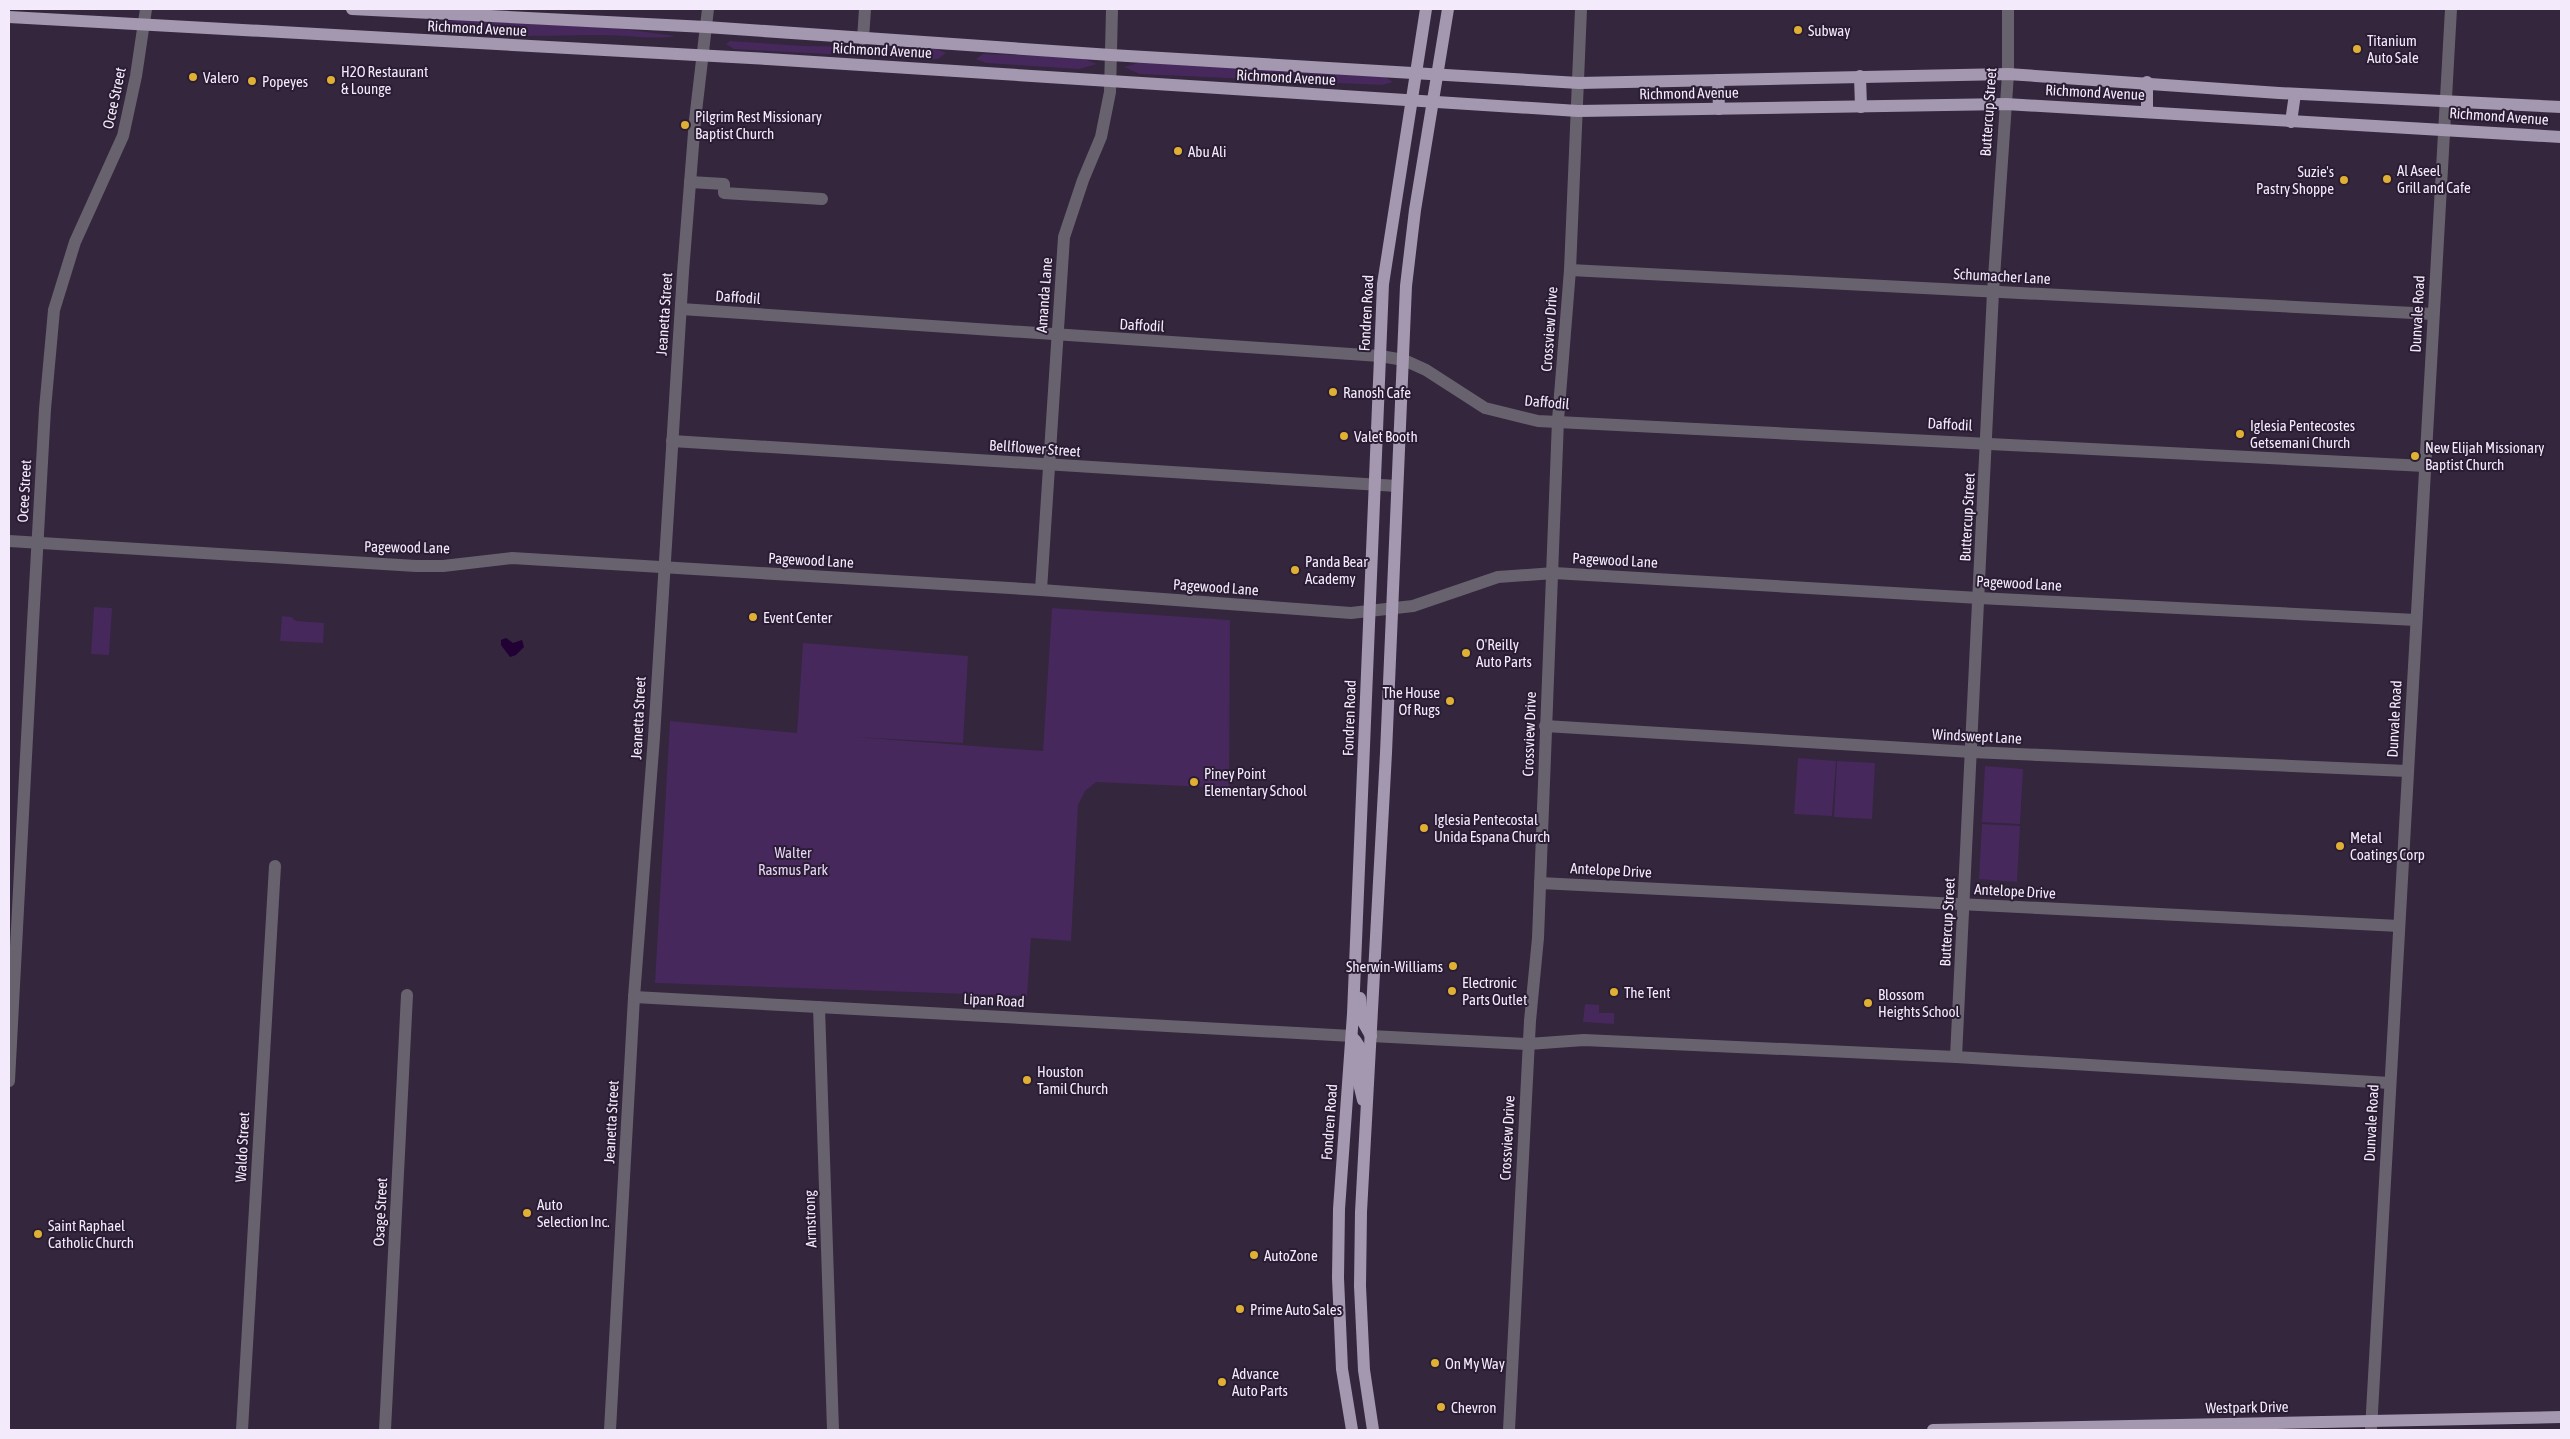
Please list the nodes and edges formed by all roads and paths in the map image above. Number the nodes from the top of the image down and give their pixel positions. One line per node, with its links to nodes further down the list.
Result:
1 (146, 9): 12 (street, Ocee Street)
2 (352, 9): 13 (main road, Richmond Avenue)
3 (708, 9): 13 (street, Jeanetta Street)
4 (865, 9): 14 (street)
5 (1112, 9): 15 (street, Amanda Lane)
6 (1426, 9): 17 (main road, Fondren Road)
7 (1448, 9): 18 (main road)
8 (1581, 9): 24 (street, Crossview Drive)
9 (2008, 9): 19 (street, Buttercup Street)
10 (2451, 9): 27 (street, Dunvale Road)
11 (9, 17): 12 (main road, Richmond Avenue)
12 (143, 25): 16 (main road, Richmond Avenue); 55 (street, Ocee Street)
13 (706, 27): 14 (main road, Richmond Avenue); 16 (street, Jeanetta Street)
14 (863, 39): 15 (main road, Richmond Avenue)
15 (1111, 55): 17 (main road, Richmond Avenue); 22 (street, Amanda Lane)
16 (702, 56): 22 (main road, Richmond Avenue); 38 (street, Jeanetta Street)
17 (1416, 72): 18 (main road, Richmond Avenue); 26 (main road, Fondren Road)
18 (1439, 73): 24 (main road, Richmond Avenue); 28 (main road)
19 (2008, 74): 20 (main road, Richmond Avenue); 23 (main road, Richmond Avenue); 29 (street, Buttercup Street)
20 (1860, 76): 21 (main road, Richmond Avenue); 30 (main road)
21 (1718, 80): 24 (main road, Richmond Avenue); 32 (main road)
22 (1110, 81): 26 (main road, Richmond Avenue); 44 (street, Amanda Lane)
23 (2147, 82): 25 (main road, Richmond Avenue); 34 (main road)
24 (1579, 83): 33 (street, Crossview Drive)
25 (2295, 94): 27 (main road, Richmond Avenue); 35 (main road)
26 (1412, 100): 28 (main road, Richmond Avenue); 45 (main road, Fondren Road)
27 (2446, 100): 31 (main road, Richmond Avenue); 36 (street, Dunvale Road)
28 (1434, 102): 33 (main road, Richmond Avenue); 46 (main road)
29 (2006, 104): 30 (main road, Richmond Avenue); 34 (main road, Richmond Avenue); 41 (street, Buttercup Street)
30 (1861, 106): 32 (main road, Richmond Avenue)
31 (2561, 107)
32 (1719, 109): 33 (main road, Richmond Avenue)
33 (1578, 112): 40 (street, Crossview Drive)
34 (2147, 112): 35 (main road, Richmond Avenue)
35 (2291, 122): 36 (main road, Richmond Avenue)
36 (2444, 129): 37 (main road, Richmond Avenue); 43 (street, Dunvale Road)
37 (2561, 137)
38 (690, 182): 39 (street); 42 (street, Jeanetta Street)
39 (822, 199)
40 (1570, 270): 41 (street, Schumacher Lane); 47 (street, Crossview Drive)
41 (1993, 292): 43 (street, Schumacher Lane); 49 (street, Buttercup Street)
42 (681, 309): 44 (street, Daffodil); 48 (street, Jeanetta Street)
43 (2433, 314): 51 (street, Dunvale Road)
44 (1057, 336): 45 (street, Daffodil); 50 (street, Amanda Lane)
45 (1380, 356): 46 (street, Daffodil); 52 (main road, Fondren Road)
46 (1404, 360): 47 (street, Daffodil); 53 (main road)
47 (1558, 420): 49 (street, Daffodil); 57 (street, Crossview Drive)
48 (672, 441): 50 (street, Bellflower Street); 56 (street, Jeanetta Street)
49 (1987, 442): 51 (street, Daffodil); 59 (street, Buttercup Street)
50 (1049, 466): 52 (street, Bellflower Street); 58 (street, Amanda Lane)
51 (2425, 466): 62 (street, Dunvale Road)
52 (1374, 485): 53 (street, Bellflower Street); 61 (main road, Fondren Road)
53 (1397, 486): 60 (main road)
54 (9, 541): 55 (street, Pagewood Lane)
55 (38, 542): 56 (street, Pagewood Lane); 82 (street, Ocee Street)
56 (664, 568): 58 (street, Pagewood Lane); 76 (street, Jeanetta Street)
57 (1554, 573): 59 (street, Pagewood Lane); 60 (street, Pagewood Lane); 63 (street, Crossview Drive)
58 (1041, 590): 61 (street, Pagewood Lane)
59 (1979, 598): 62 (street, Pagewood Lane); 65 (street, Buttercup Street)
60 (1390, 609): 61 (street, Pagewood Lane); 66 (main road)
61 (1369, 611): 64 (main road, Fondren Road)
62 (2416, 620): 67 (street, Dunvale Road)
63 (1545, 726): 65 (street, Windswept Lane); 69 (street, Crossview Drive)
64 (1365, 751): 66 (main road); 70 (main road, Fondren Road)
65 (1972, 752): 67 (street, Windswept Lane); 72 (street, Buttercup Street)
66 (1386, 753): 71 (main road)
67 (2407, 771): 73 (street, Dunvale Road)
68 (275, 866): 91 (street, Waldo Street)
69 (1540, 883): 72 (street, Antelope Drive); 80 (street, Crossview Drive)
70 (1358, 886): 71 (main road); 74 (main road, Fondren Road)
71 (1378, 888): 79 (main road)
72 (1964, 905): 73 (street, Antelope Drive); 81 (street, Buttercup Street)
73 (2398, 926): 83 (street, Dunvale Road)
74 (1355, 944): 78 (main road, Fondren Road); 79 (main road)
75 (407, 995): 92 (street, Osage Street)
76 (634, 997): 77 (street, Lipan Road); 93 (street, Jeanetta Street)
77 (819, 1007): 78 (street, Lipan Road); 94 (street, Armstrong)
78 (1352, 1036): 84 (main road); 85 (main road, Fondren Road)
79 (1371, 1036): 80 (street); 84 (main road)
80 (1528, 1044): 81 (street); 97 (street, Crossview Drive)
81 (1956, 1057): 83 (street)
82 (9, 1080)
83 (2390, 1083): 90 (street, Dunvale Road)
84 (1367, 1113): 86 (main road)
85 (1339, 1210): 86 (main road); 87 (main road, Fondren Road)
86 (1362, 1212): 88 (main road)
87 (1341, 1341): 88 (main road); 95 (main road, Fondren Road)
88 (1362, 1341): 96 (main road)
89 (2561, 1418): 90 (main road, Westpark Drive)
90 (2371, 1426): 98 (main road, Westpark Drive)
91 (242, 1430)
92 (386, 1430)
93 (610, 1430)
94 (833, 1430)
95 (1352, 1430)
96 (1373, 1430)
97 (1509, 1430)
98 (1933, 1430)

